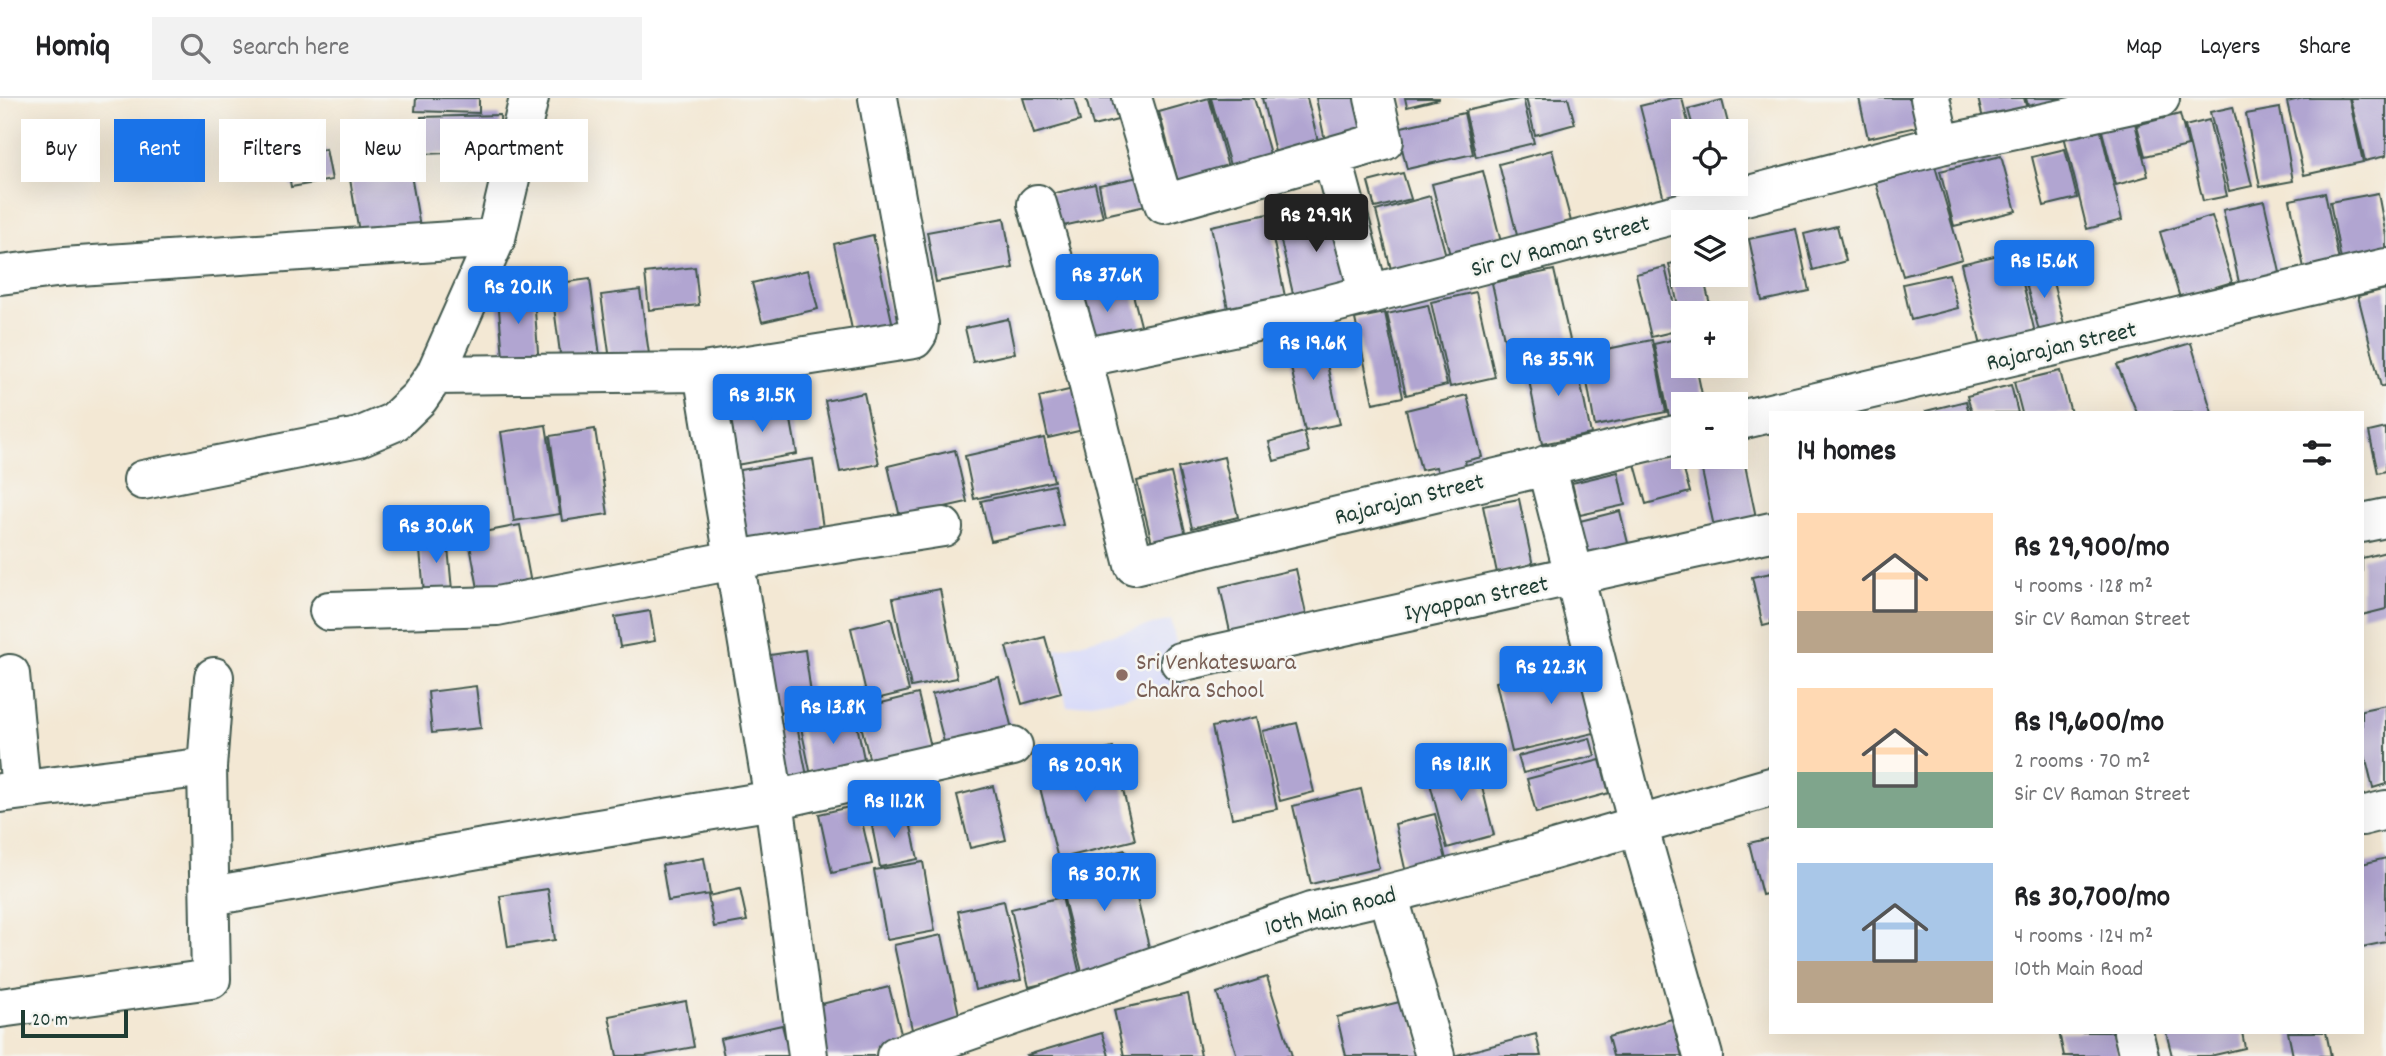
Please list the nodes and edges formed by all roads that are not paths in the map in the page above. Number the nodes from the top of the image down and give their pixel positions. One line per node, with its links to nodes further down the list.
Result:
1 (529, 98): 10 (street)
2 (878, 98): 15 (street)
3 (1132, 98): 8 (street)
4 (1374, 98): 8 (street)
5 (1930, 98): 7 (street)
6 (2160, 98): 7 (street, Sir CV Raman Street)
7 (1941, 145): 13 (street, Sir CV Raman Street)
8 (1332, 156): 13 (street)
9 (1037, 204): 14 (street)
10 (496, 238): 12 (street); 16 (street)
11 (2386, 268): 17 (street, Rajarajan Street)
12 (0, 275)
13 (1369, 294): 14 (street, Sir CV Raman Street)
14 (1082, 358): 21 (street, Rajarajan Street)
15 (704, 372): 16 (street); 27 (street)
16 (436, 375): 22 (street)
17 (1778, 411)
18 (1769, 413): 19 (street, Rajarajan Street)
19 (1748, 418)
20 (1671, 436): 21 (street, Rajarajan Street)
21 (1546, 465): 28 (street)
22 (143, 480)
23 (2386, 518): 24 (street)
24 (2364, 523)
25 (943, 527): 27 (street)
26 (1769, 532): 28 (street, Iyyappan Street)
27 (734, 560): 29 (street); 37 (street)
28 (1573, 576): 30 (street, Iyyappan Street); 40 (street)
29 (329, 611)
30 (1180, 662)
31 (10, 674): 36 (street)
32 (214, 677): 34 (street)
33 (1013, 746): 37 (street)
34 (207, 767): 36 (street); 42 (street)
35 (1769, 788): 40 (street, 10th Main Road)
36 (10, 792)
37 (774, 800): 42 (street); 45 (street)
38 (2386, 810): 39 (street)
39 (2364, 816)
40 (1638, 824): 41 (street, 10th Main Road); 48 (street)
41 (1388, 894): 46 (street, 10th Main Road); 47 (street)
42 (211, 896): 43 (street)
43 (0, 1008)
44 (2134, 1034): 49 (street)
45 (808, 1056)
46 (896, 1056)
47 (1435, 1056)
48 (1703, 1056)
49 (2139, 1056)

